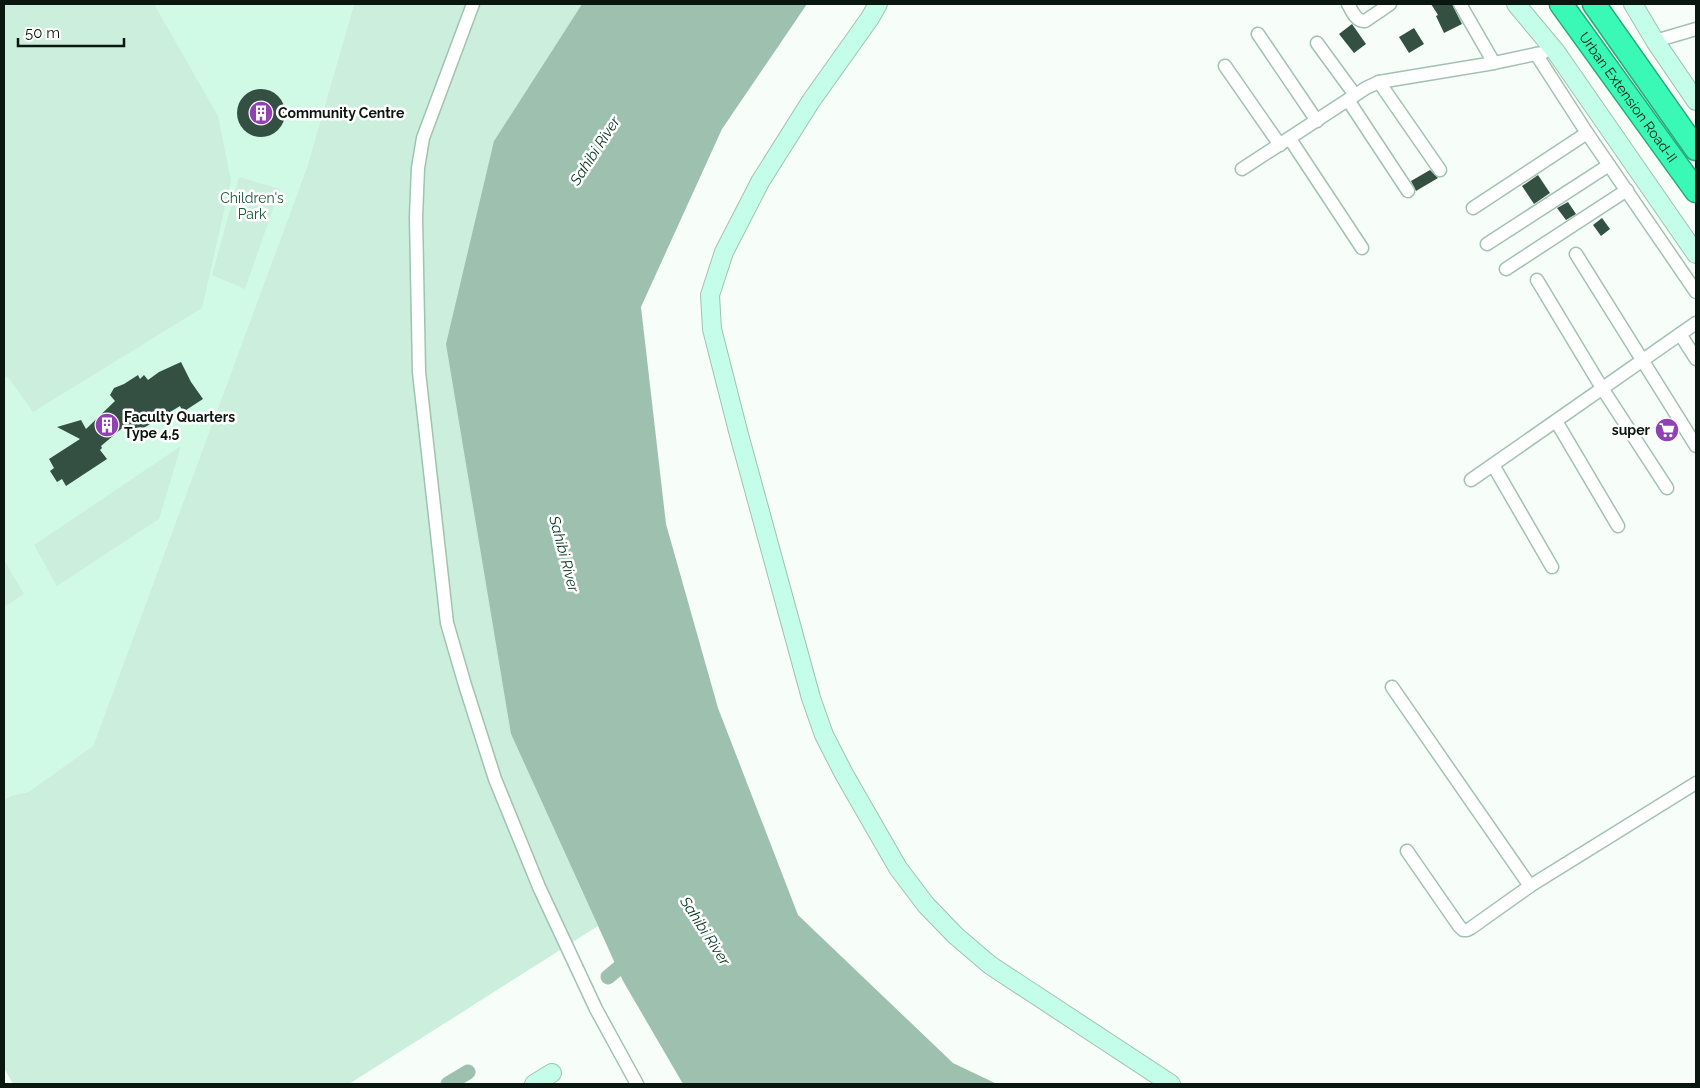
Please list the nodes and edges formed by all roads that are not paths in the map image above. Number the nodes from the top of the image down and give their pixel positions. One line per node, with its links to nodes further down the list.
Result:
1 (473, 4): 57 (street)
2 (878, 4): 58 (street)
3 (1348, 4): 4 (street)
4 (1390, 4)
5 (1460, 4): 16 (street)
6 (1516, 4): 14 (street)
7 (1561, 4): 30 (highway, Urban Extension Road-II)
8 (1594, 4): 24 (highway, Urban Extension Road-II)
9 (1633, 4): 12 (street)
10 (1696, 29): 12 (street)
11 (1258, 34): 21 (street)
12 (1655, 41): 20 (street)
13 (1317, 43): 19 (street)
14 (1556, 52): 15 (street); 35 (street)
15 (1536, 54): 16 (street); 22 (street)
16 (1494, 63): 18 (street)
17 (1225, 66): 23 (street)
18 (1379, 82): 19 (street); 27 (street)
19 (1351, 98): 21 (street); 29 (street)
20 (1696, 101)
21 (1317, 121): 23 (street)
22 (1587, 134): 25 (street); 31 (street)
23 (1285, 142): 26 (street); 33 (street)
24 (1696, 149)
25 (1609, 165): 28 (street); 32 (street)
26 (1242, 169)
27 (1440, 170)
28 (1627, 190): 36 (street); 38 (street)
29 (1408, 191)
30 (1696, 191)
31 (1473, 208)
32 (1487, 244)
33 (1362, 248)
34 (1576, 254): 42 (street)
35 (1696, 254)
36 (1506, 269)
37 (1537, 280): 43 (street)
38 (1696, 292)
39 (1696, 322): 40 (street)
40 (1680, 334): 41 (street); 42 (street)
41 (1696, 359)
42 (1643, 360): 43 (street); 45 (street)
43 (1602, 388): 44 (street); 48 (street)
44 (1556, 421): 46 (street); 49 (street)
45 (1696, 446)
46 (1493, 465): 47 (street); 50 (street)
47 (1471, 480)
48 (1667, 488)
49 (1618, 526)
50 (1552, 567)
51 (1392, 687): 54 (street)
52 (1696, 784): 54 (street)
53 (1407, 851): 54 (street)
54 (1530, 886)
55 (554, 1079): 56 (street)
56 (534, 1084)
57 (637, 1084)
58 (1171, 1084)

